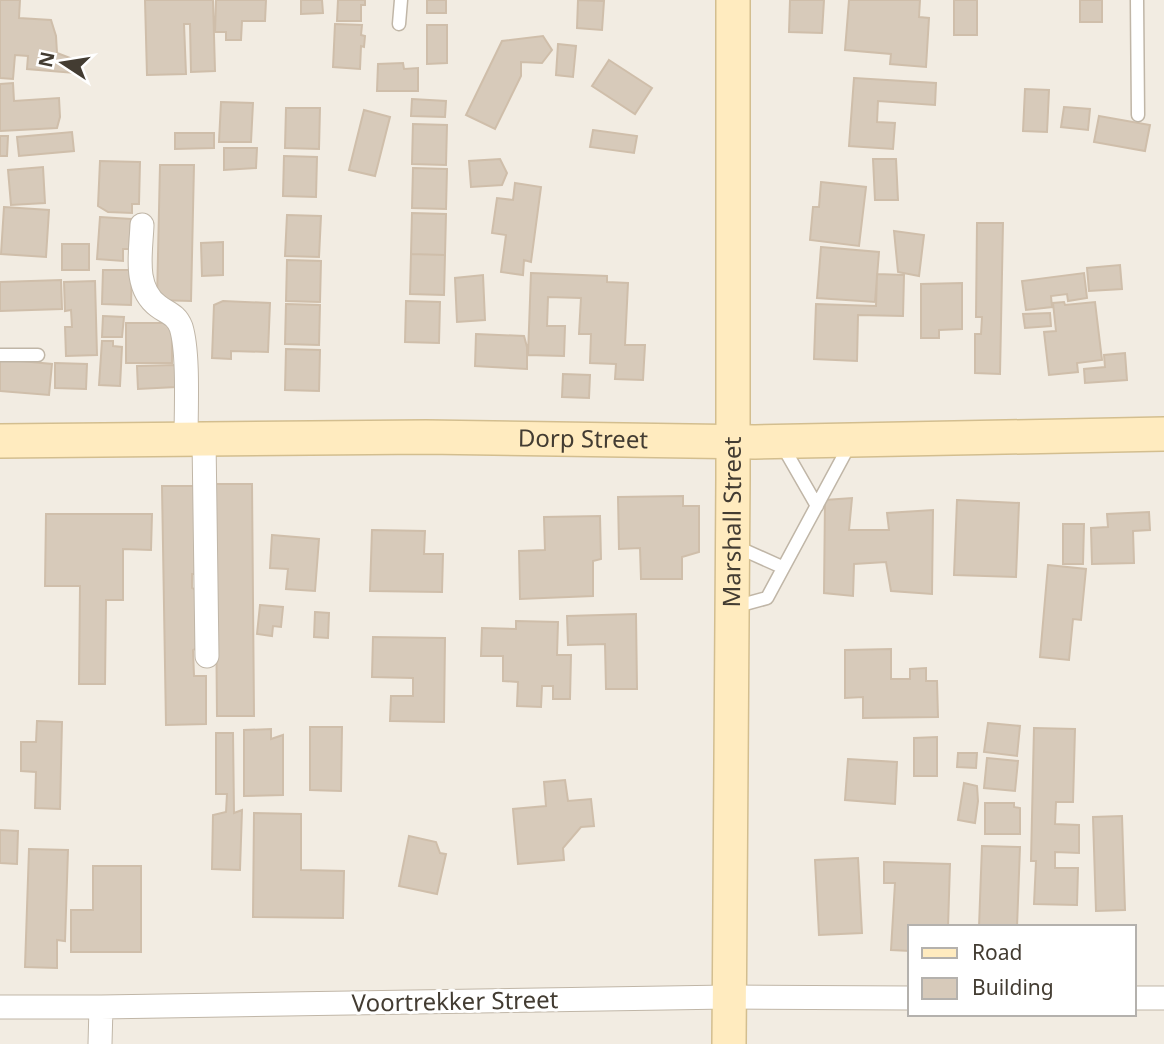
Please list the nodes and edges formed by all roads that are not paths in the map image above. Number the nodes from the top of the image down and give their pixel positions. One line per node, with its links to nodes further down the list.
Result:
1 (401, 0): 4 (lane)
2 (733, 0): 13 (street, Marshall Street)
3 (1137, 0): 5 (lane)
4 (399, 24)
5 (1138, 115)
6 (142, 225): 10 (street)
7 (0, 355): 8 (lane)
8 (38, 355)
9 (1164, 434): 11 (street, Dorp Street)
10 (195, 439): 12 (street, Dorp Street); 13 (street, Dorp Street); 19 (street)
11 (852, 440): 14 (street, Dorp Street); 15 (lane)
12 (0, 441)
13 (733, 442): 14 (street, Dorp Street); 16 (street, Marshall Street)
14 (780, 442): 15 (lane)
15 (817, 506): 17 (lane)
16 (733, 545): 17 (lane); 18 (street, Marshall Street)
17 (782, 567): 18 (lane)
18 (732, 607): 20 (street, Marshall Street)
19 (207, 656)
20 (728, 997): 21 (street, Voortrekker Street); 25 (street, Voortrekker Street); 27 (street, Marshall Street)
21 (908, 998)
22 (1136, 998): 23 (street)
23 (1164, 998)
24 (0, 1007): 25 (street, Voortrekker Street)
25 (101, 1007): 26 (street)
26 (100, 1044)
27 (729, 1044)

